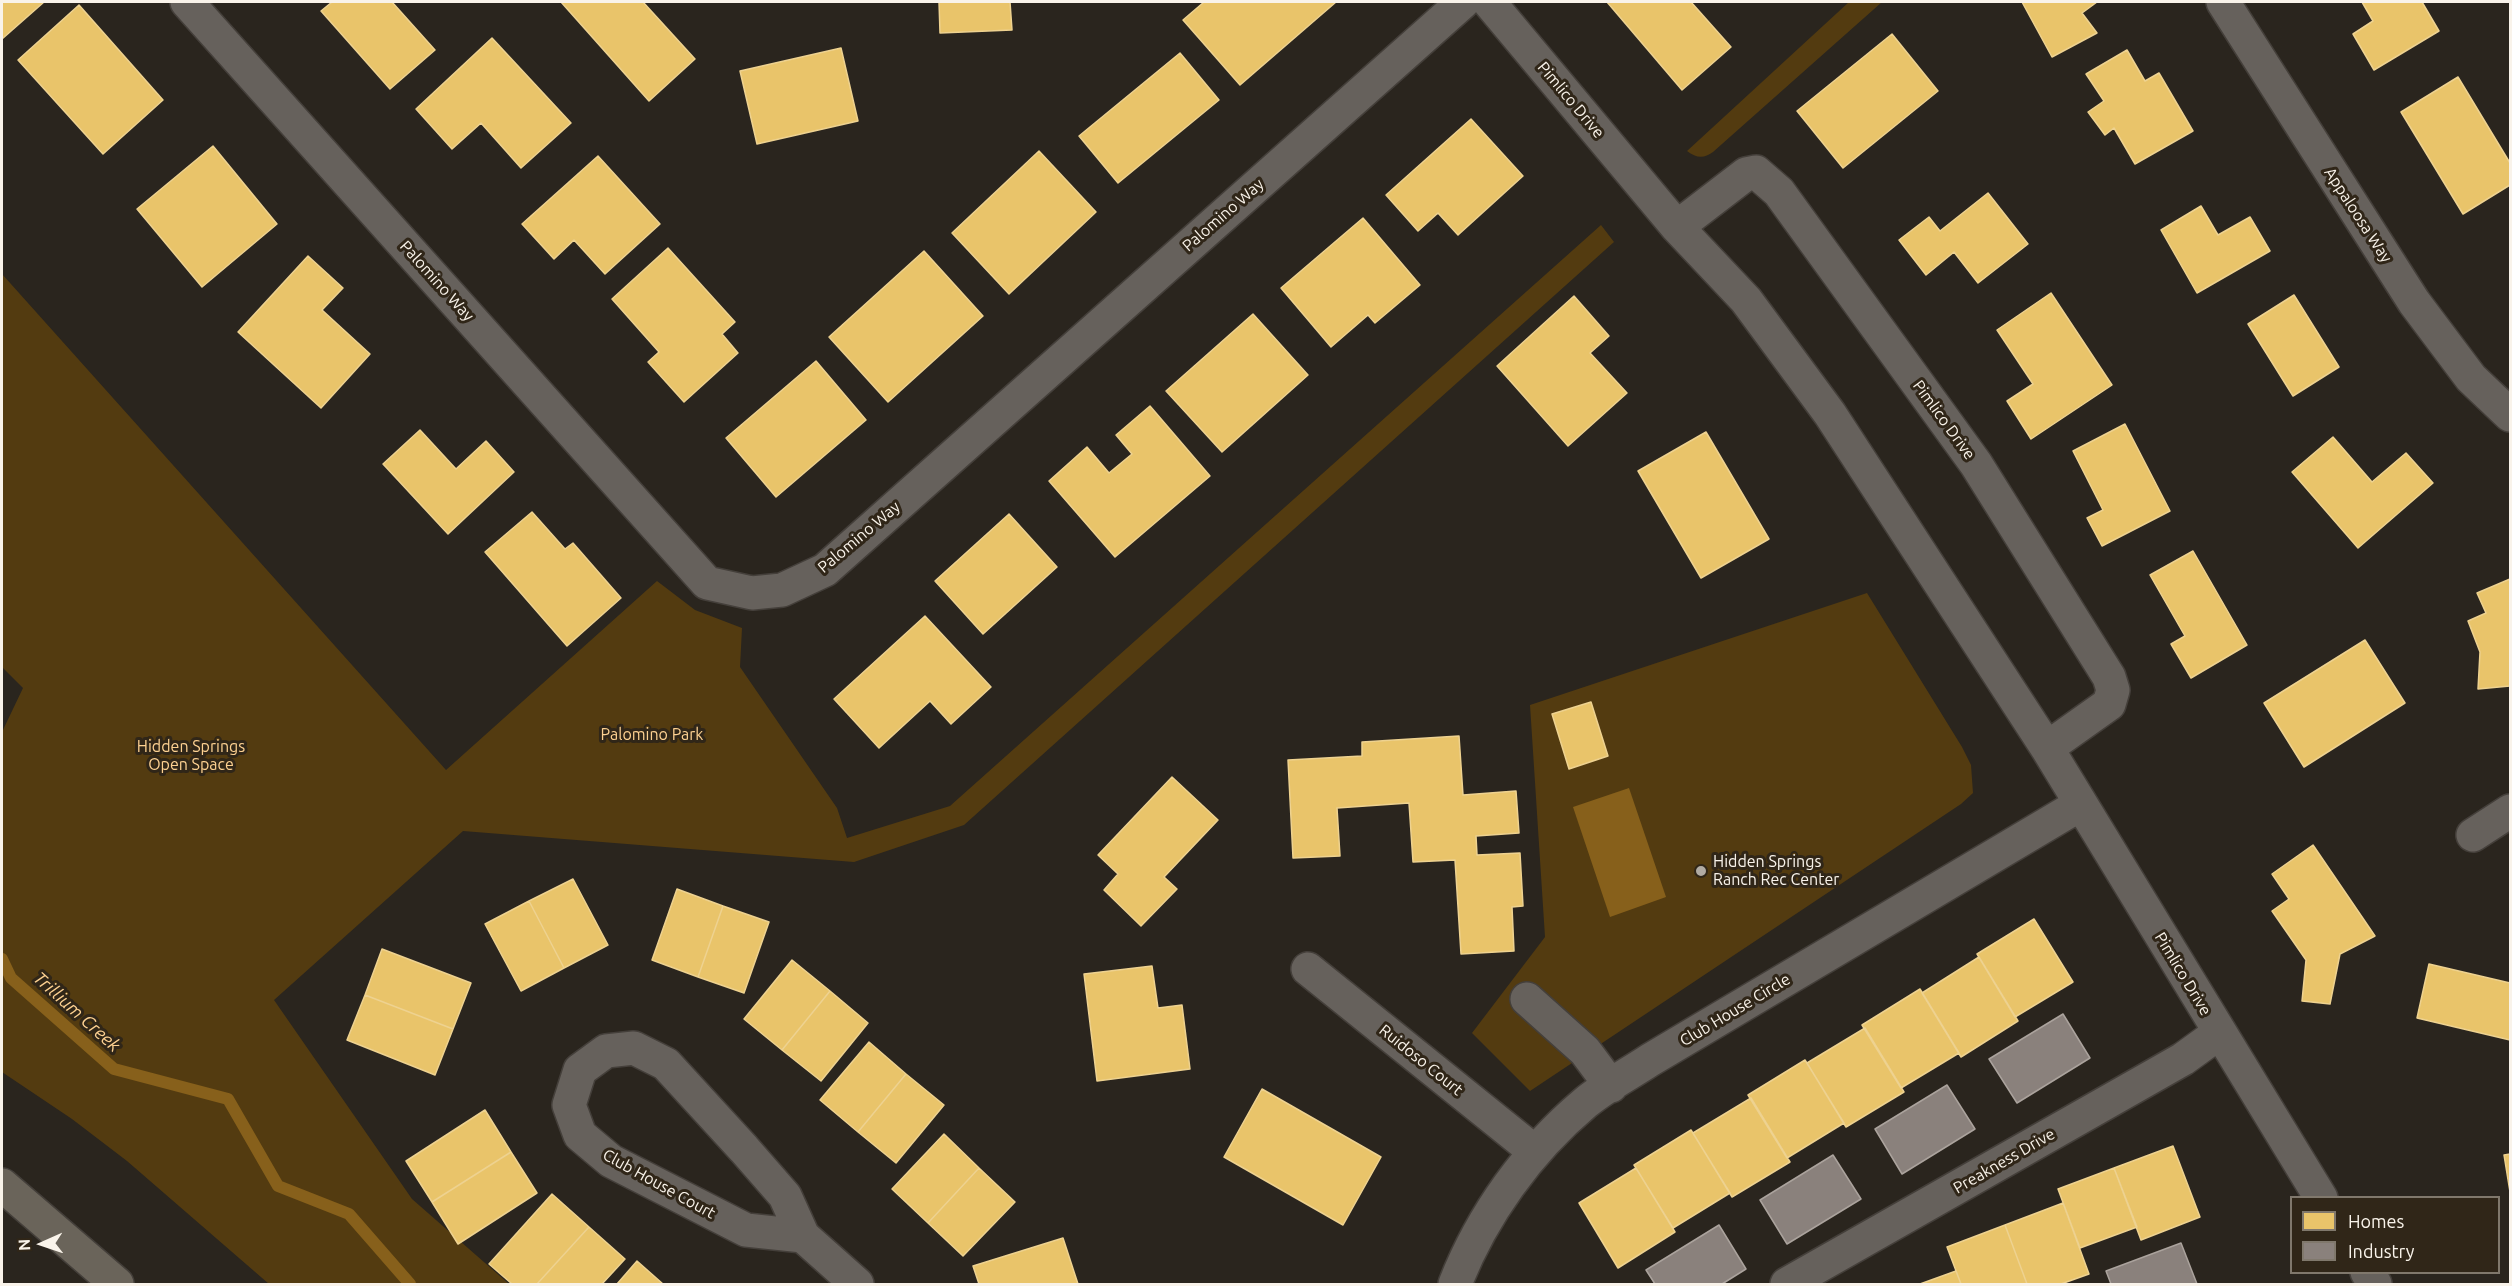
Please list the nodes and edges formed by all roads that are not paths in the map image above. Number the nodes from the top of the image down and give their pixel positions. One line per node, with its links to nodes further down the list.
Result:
1 (187, 2): 2 (street, Palomino Way)
2 (1463, 2)
3 (1489, 2): 5 (street, Pimlico Drive)
4 (2223, 2): 6 (street, Appaloosa Way)
5 (1677, 227): 7 (street, Pimlico Drive); 7 (street, Pimlico Drive)
6 (2511, 415)
7 (2048, 748): 8 (street, Pimlico Drive)
8 (2081, 804): 13 (street, Pimlico Drive); 14 (street, Club House Circle)
9 (2511, 811): 10 (street)
10 (2473, 835)
11 (1308, 969): 15 (street, Ruidoso Court)
12 (1527, 999): 14 (street)
13 (2219, 1032): 17 (street, Pimlico Drive); 22 (street, Preakness Drive)
14 (1611, 1086): 15 (street, Club House Circle)
15 (1534, 1151): 21 (street, Club House Circle)
16 (2, 1185): 19 (main road)
17 (2320, 1196)
18 (803, 1236): 18 (street, Club House Court); 20 (street, Club House Court)
19 (117, 1284)
20 (857, 1284)
21 (1455, 1284)
22 (1787, 1284)

